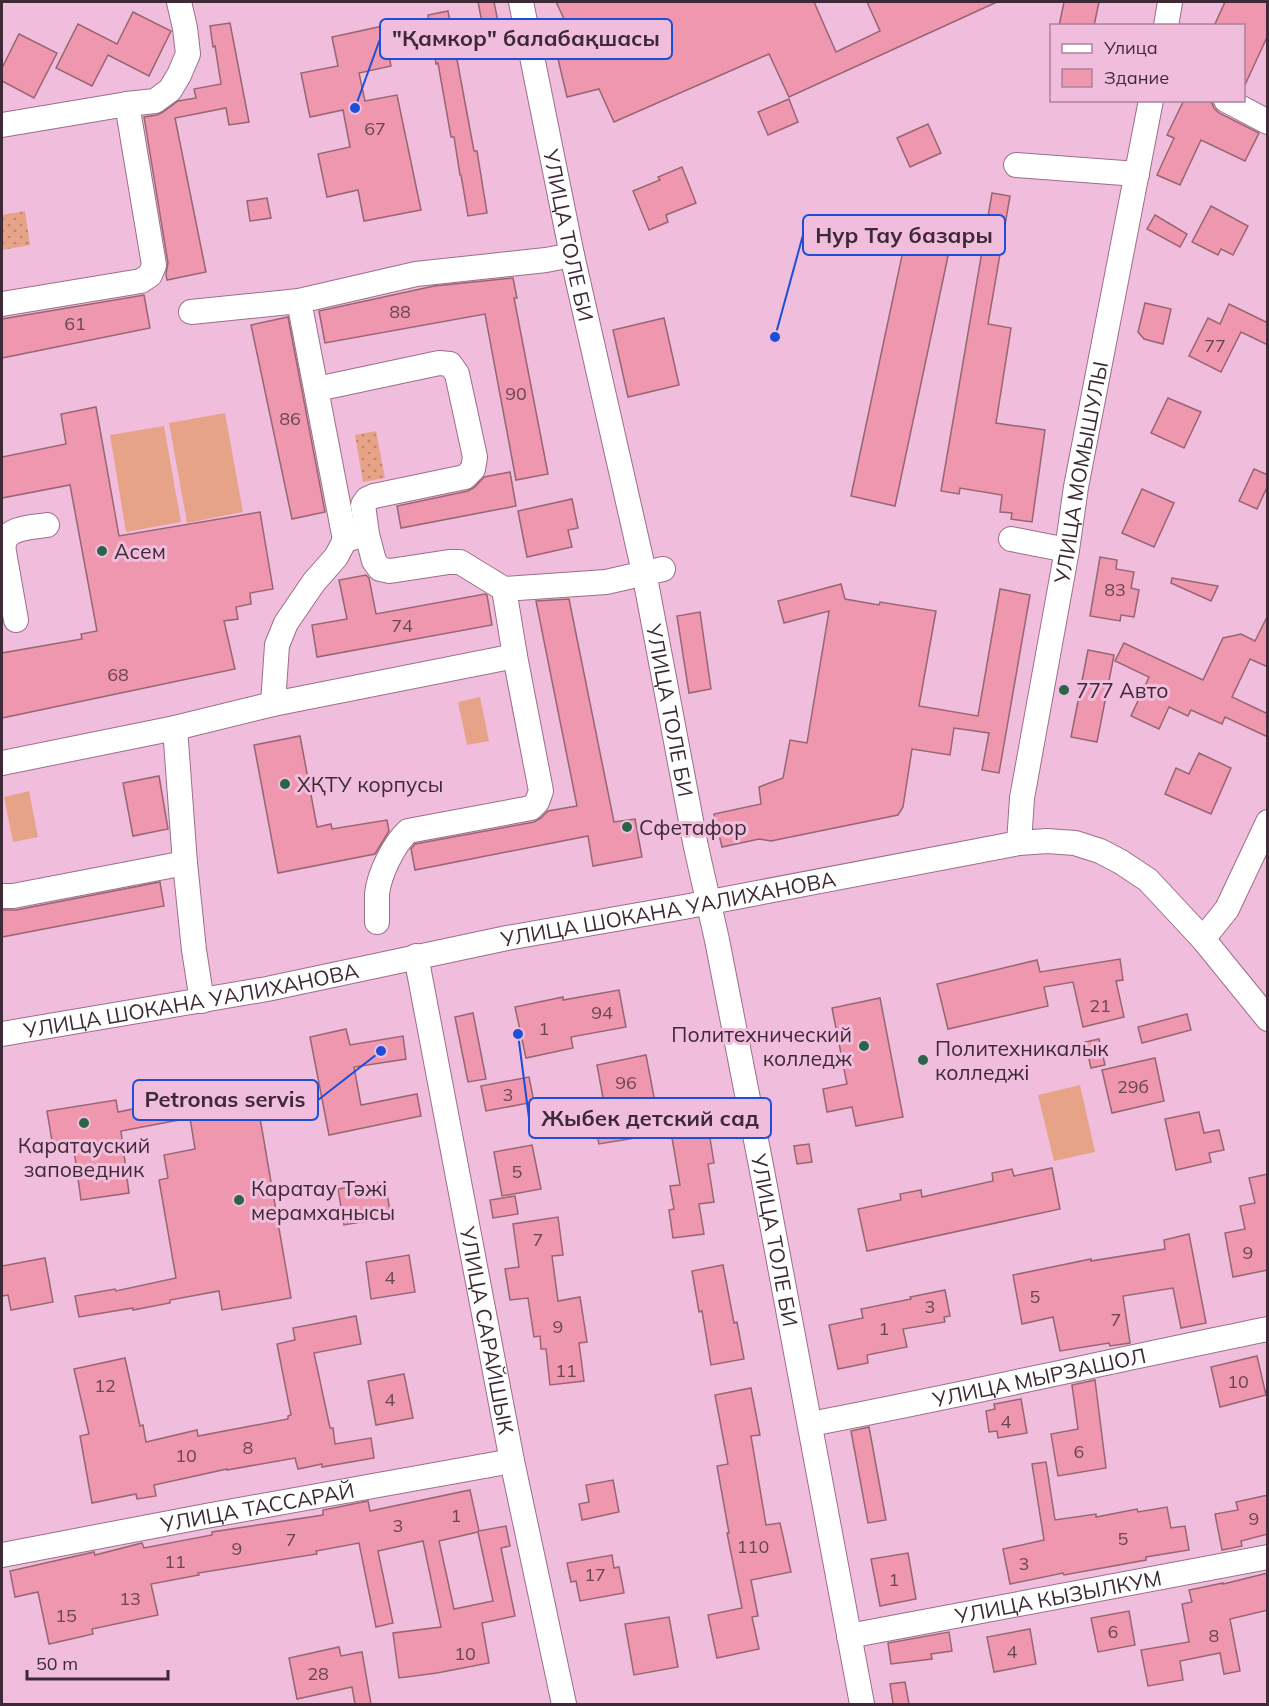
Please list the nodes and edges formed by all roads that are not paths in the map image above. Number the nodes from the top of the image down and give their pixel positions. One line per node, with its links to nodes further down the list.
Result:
1 (179, 2): 7 (street)
2 (520, 2): 12 (street, УЛИЦА ТОЛЕ БИ)
3 (1170, 2): 4 (street)
4 (1166, 24)
5 (1151, 102): 11 (street, УЛИЦА МОМЫШУЛЫ)
6 (1230, 102): 8 (street)
7 (127, 104): 9 (street); 14 (street)
8 (1268, 122)
9 (2, 125)
10 (1016, 165): 11 (street)
11 (1137, 174): 20 (street, УЛИЦА МОМЫШУЛЫ)
12 (573, 255): 13 (street); 21 (street, УЛИЦА ТОЛЕ БИ)
13 (299, 301): 15 (street); 16 (street)
14 (2, 304)
15 (191, 312)
16 (316, 389): 18 (street); 18 (street)
17 (47, 525): 23 (street)
18 (356, 537): 22 (street); 25 (street)
19 (1011, 539): 20 (street)
20 (1067, 550): 29 (street, УЛИЦА МОМЫШУЛЫ)
21 (654, 571): 22 (street); 32 (street, УЛИЦА ТОЛЕ БИ)
22 (504, 589): 24 (street)
23 (10, 609)
24 (515, 656): 25 (street); 33 (street)
25 (273, 704): 26 (street)
26 (175, 728): 27 (street); 30 (street)
27 (2, 763)
28 (1268, 822): 34 (street)
29 (1019, 843): 32 (street, УЛИЦА ШОКАНА УАЛИХАНОВА); 34 (street, УЛИЦА ШОКАНА УАЛИХАНОВА)
30 (185, 863): 31 (street); 36 (street)
31 (2, 896)
32 (709, 902): 35 (street, УЛИЦА ШОКАНА УАЛИХАНОВА); 40 (street, УЛИЦА ТОЛЕ БИ)
33 (377, 922)
34 (1203, 939): 37 (street, УЛИЦА ШОКАНА УАЛИХАНОВА)
35 (416, 956): 36 (street, УЛИЦА ШОКАНА УАЛИХАНОВА); 41 (street, УЛИЦА САРАЙШЫК)
36 (202, 1000): 38 (street, УЛИЦА ШОКАНА УАЛИХАНОВА)
37 (1268, 1019)
38 (2, 1034)
39 (1268, 1329): 40 (street, УЛИЦА МЫРЗАШОЛ)
40 (810, 1424): 44 (street, УЛИЦА ТОЛЕ БИ)
41 (512, 1461): 42 (street, УЛИЦА ТАССАРАЙ); 45 (street, УЛИЦА САРАЙШЫК)
42 (2, 1556)
43 (1268, 1557): 44 (street, УЛИЦА КЫЗЫЛКУМ)
44 (849, 1636): 46 (street, УЛИЦА ТОЛЕ БИ)
45 (564, 1704)
46 (862, 1704)

